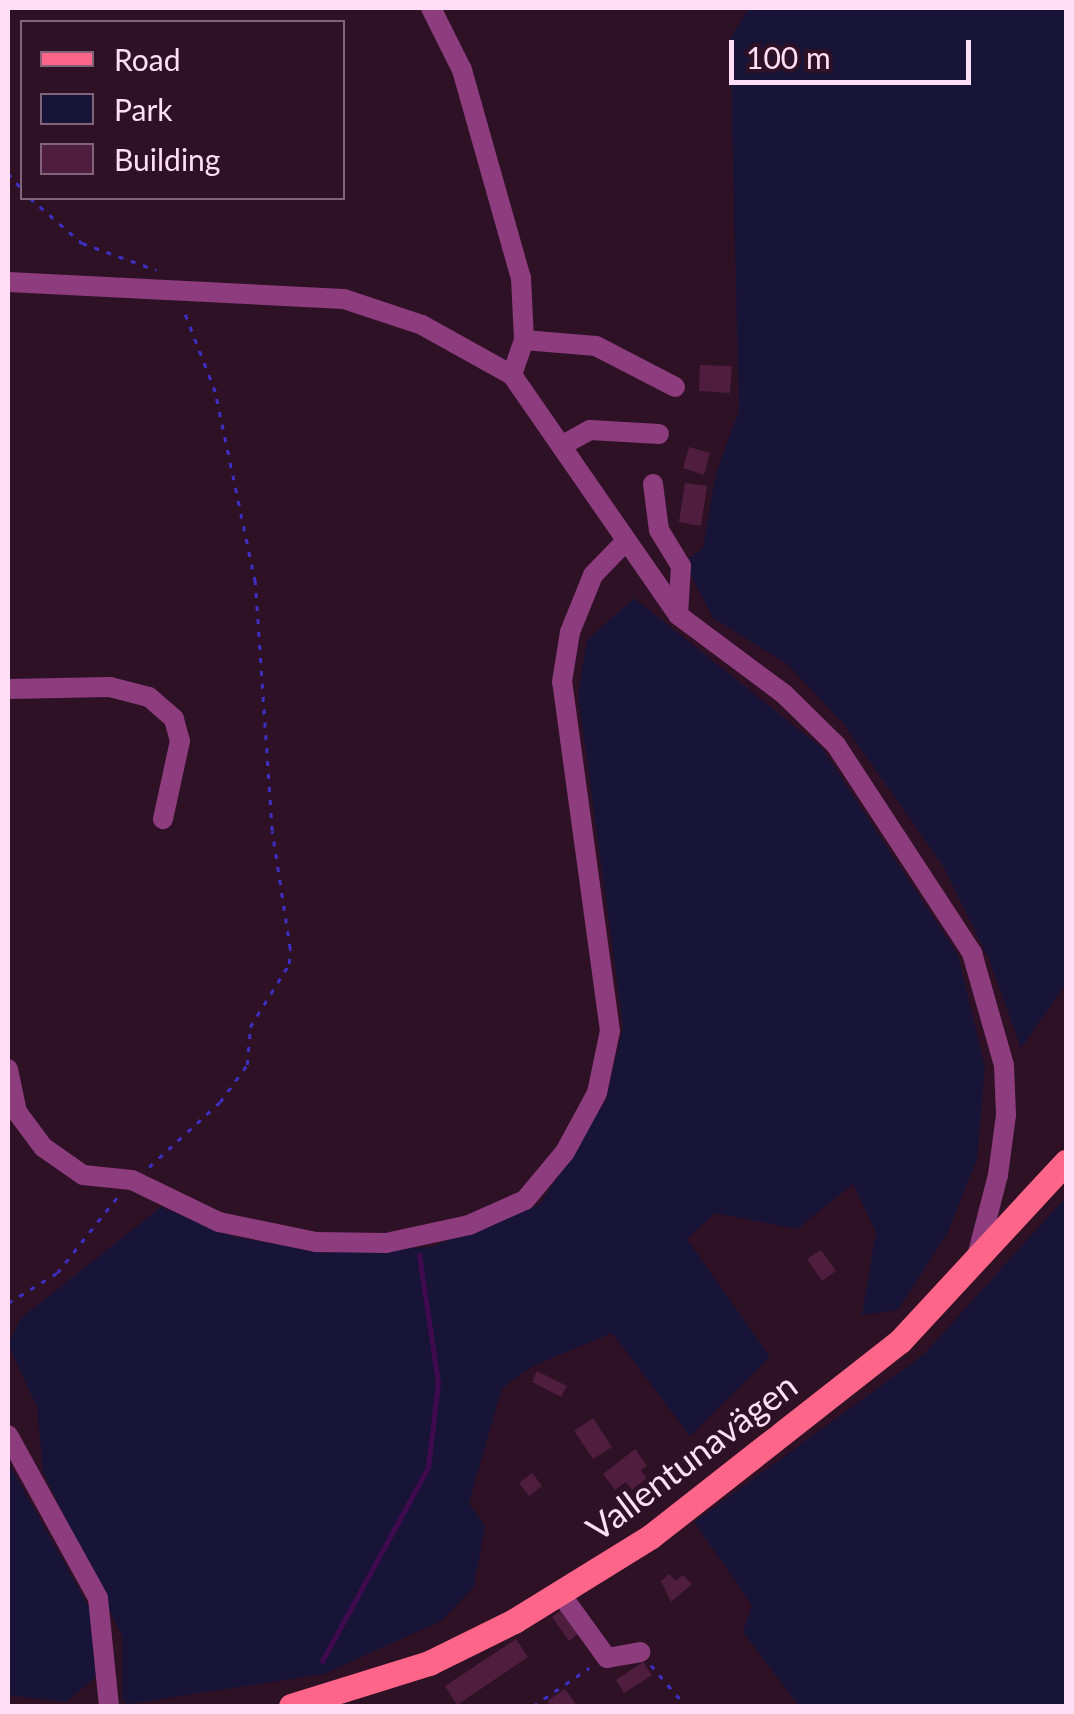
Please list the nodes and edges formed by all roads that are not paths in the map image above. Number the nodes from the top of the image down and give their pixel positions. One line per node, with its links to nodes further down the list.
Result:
1 (431, 8): 3 (lane)
2 (8, 282): 4 (lane)
3 (524, 340): 4 (lane); 5 (lane)
4 (512, 375): 7 (lane)
5 (675, 387)
6 (659, 434): 7 (lane)
7 (561, 446): 9 (lane)
8 (653, 484): 10 (lane)
9 (626, 541): 10 (lane); 13 (lane)
10 (678, 615): 15 (lane)
11 (8, 688): 12 (lane)
12 (163, 818)
13 (8, 1069)
14 (1066, 1162): 15 (main road, Vallentunavägen)
15 (974, 1268): 17 (main road, Vallentunavägen)
16 (8, 1434): 19 (lane)
17 (560, 1593): 18 (lane); 20 (main road, Vallentunavägen)
18 (640, 1652)
19 (109, 1706)
20 (303, 1706)

